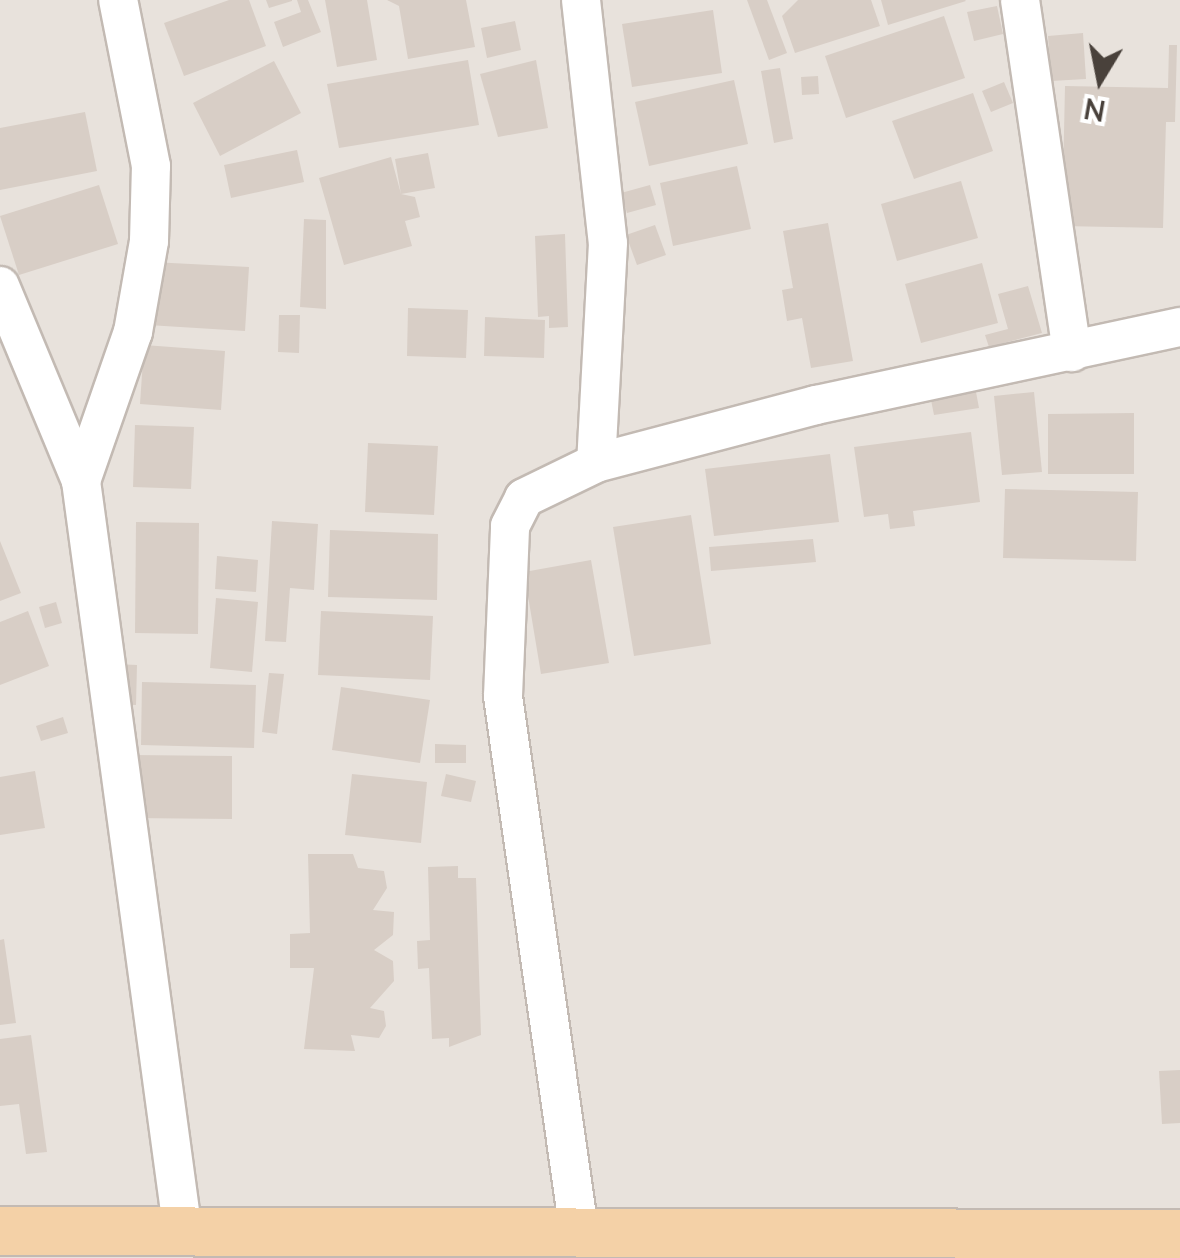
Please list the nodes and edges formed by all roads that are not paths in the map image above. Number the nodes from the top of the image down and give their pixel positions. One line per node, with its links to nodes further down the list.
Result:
1 (118, 0): 8 (street)
2 (581, 0): 7 (street)
3 (1020, 0): 6 (street)
4 (0, 286): 8 (street)
5 (1180, 327): 6 (street)
6 (1072, 352): 7 (street)
7 (596, 463): 10 (street)
8 (81, 480): 11 (street)
9 (0, 1231): 11 (main road)
10 (579, 1231): 11 (main road); 12 (main road)
11 (183, 1233)
12 (1164, 1242)

